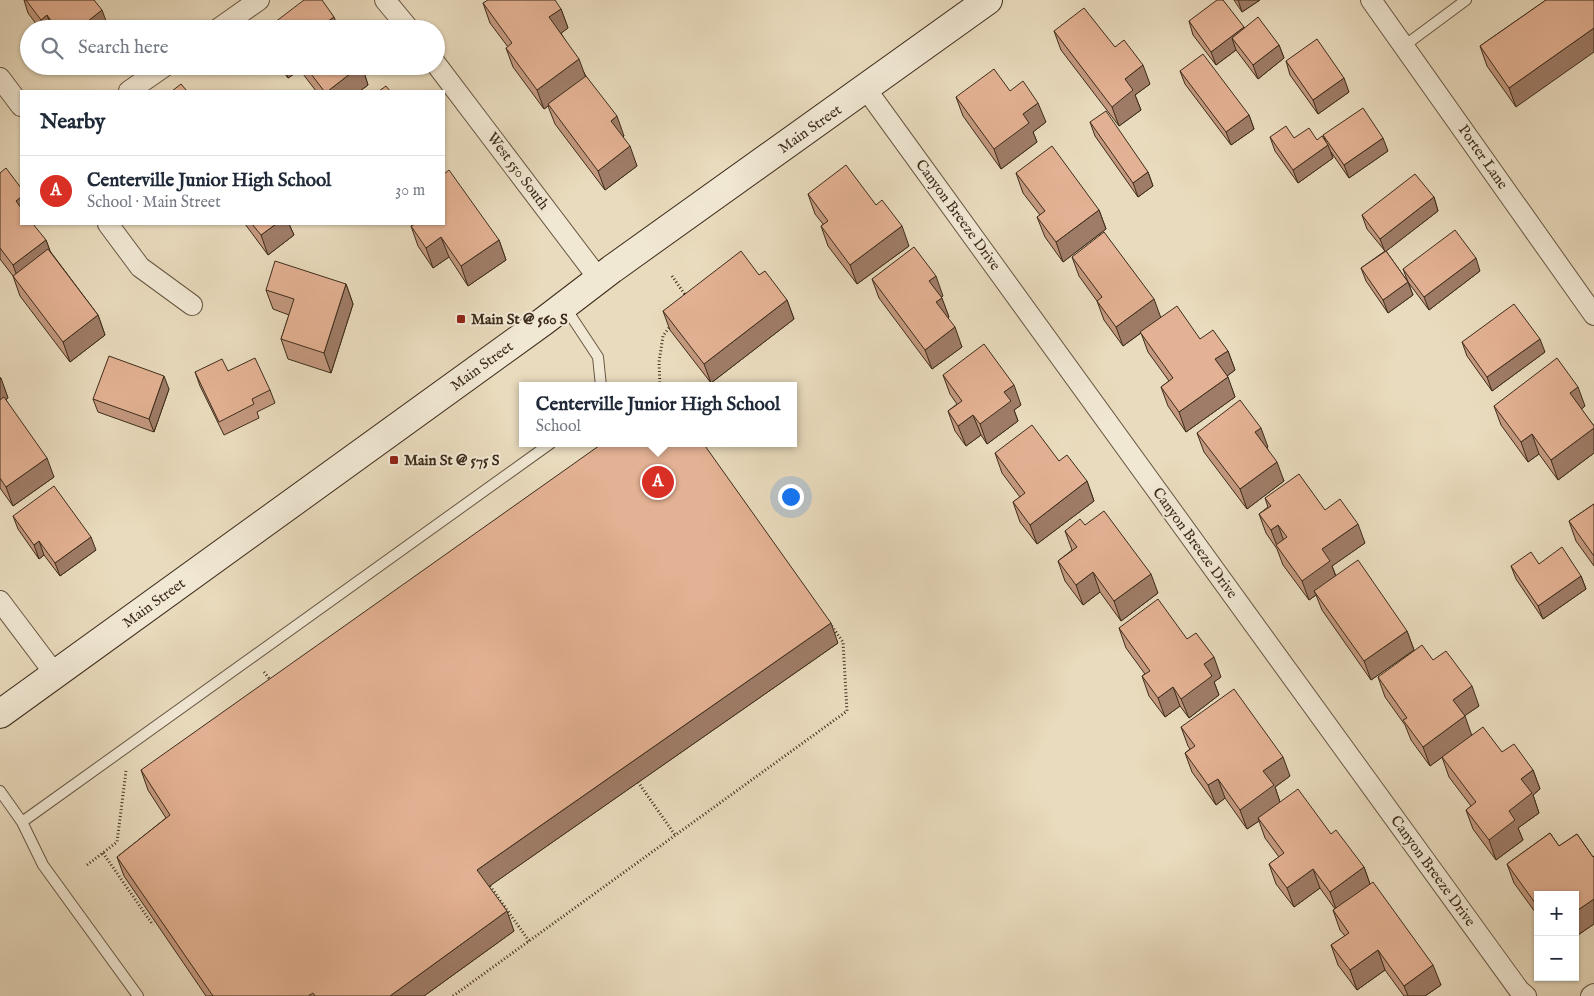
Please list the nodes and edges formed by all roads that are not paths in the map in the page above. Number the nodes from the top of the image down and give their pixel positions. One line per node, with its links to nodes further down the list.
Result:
1 (259, 0): 6 (street)
2 (385, 0): 7 (street)
3 (988, 0): 12 (main road, Main Street)
4 (1371, 0): 8 (street, Porter Lane)
5 (1466, 0): 8 (lane)
6 (231, 20)
7 (402, 20)
8 (1404, 46): 19 (street, Porter Lane)
9 (152, 75): 13 (street)
10 (444, 75): 16 (street, West 550 South)
11 (0, 78): 14 (street)
12 (866, 89): 16 (main road, Main Street); 28 (street, Canyon Breeze Drive)
13 (130, 90)
14 (20, 105)
15 (109, 225): 17 (street)
16 (600, 279): 18 (main road, Main Street)
17 (192, 306)
18 (564, 306): 20 (lane); 23 (main road, Main Street)
19 (1594, 315)
20 (600, 382)
21 (545, 447): 26 (lane)
22 (0, 601): 23 (street)
23 (55, 674): 24 (main road, Main Street)
24 (0, 714)
25 (0, 791): 26 (lane)
26 (22, 822): 27 (lane)
27 (138, 996)
28 (1526, 996)

